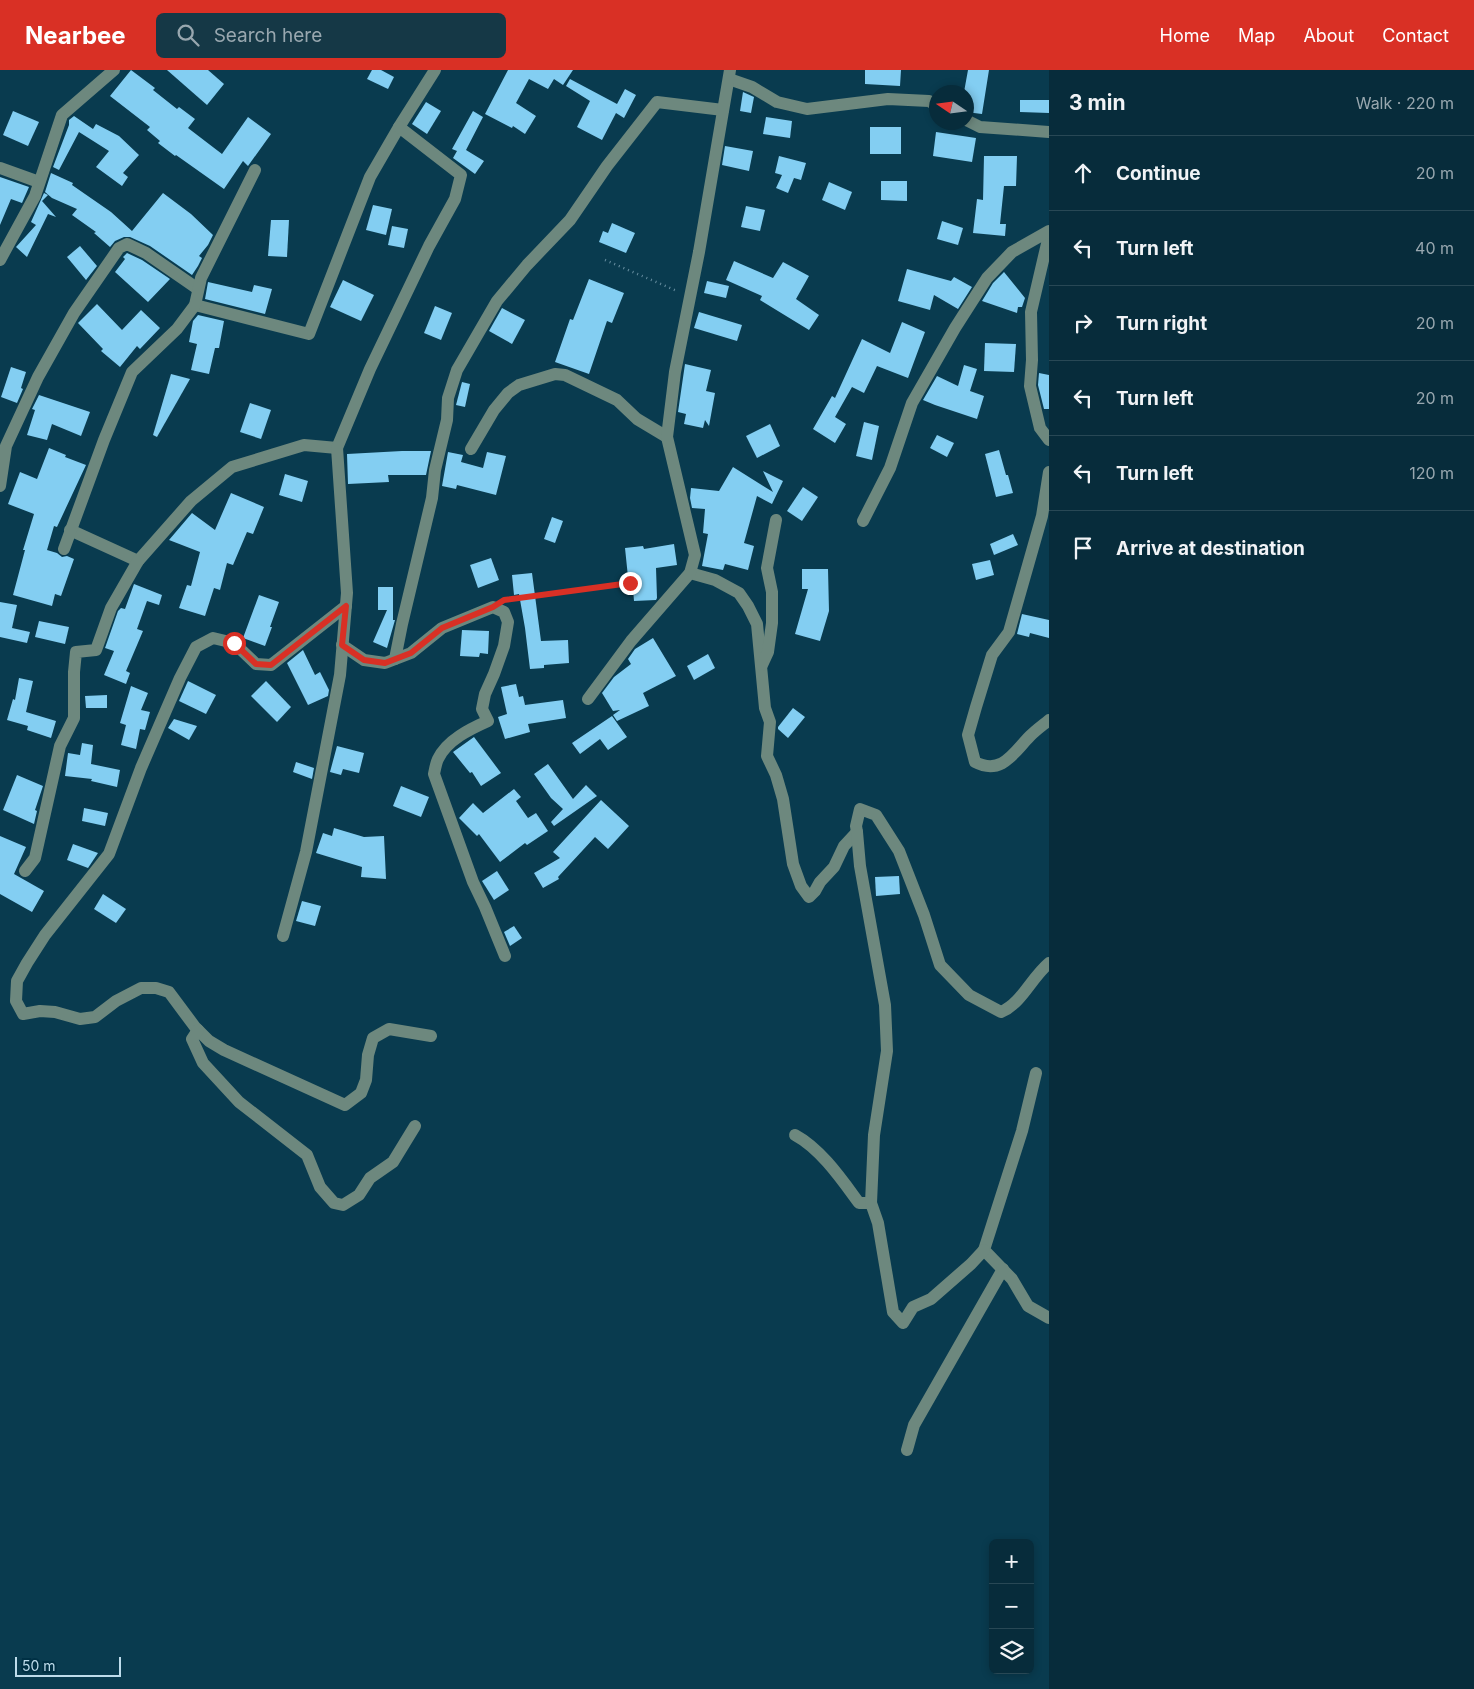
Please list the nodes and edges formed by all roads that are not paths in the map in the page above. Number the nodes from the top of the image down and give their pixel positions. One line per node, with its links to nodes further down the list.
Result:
1 (113, 70): 11 (street)
2 (435, 70): 7 (street)
3 (730, 74): 4 (street); 5 (street)
4 (929, 101)
5 (723, 110): 18 (street); 33 (street)
6 (974, 124): 8 (street)
7 (399, 127): 16 (street); 21 (street)
8 (1049, 132)
9 (0, 168): 11 (street)
10 (255, 170): 15 (street)
11 (39, 182): 14 (street)
12 (1049, 231): 26 (street)
13 (1049, 236): 19 (street)
14 (0, 260)
15 (198, 289): 16 (street); 20 (street)
16 (196, 305): 27 (street)
17 (0, 434): 20 (street)
18 (667, 437): 22 (street); 30 (street)
19 (1049, 440)
20 (6, 446): 24 (street)
21 (337, 448): 29 (street); 31 (street)
22 (471, 449)
23 (1049, 472): 36 (street)
24 (1, 478)
25 (776, 520): 34 (street)
26 (863, 521)
27 (70, 530): 28 (street); 29 (street)
28 (64, 549)
29 (138, 562): 38 (street)
30 (690, 573): 34 (street); 35 (street)
31 (346, 606): 32 (street); 42 (street)
32 (342, 645): 33 (street); 39 (street)
33 (395, 659): 40 (street)
34 (761, 667): 37 (street)
35 (588, 699)
36 (1049, 720)
37 (857, 832): 41 (street); 47 (street)
38 (25, 872)
39 (282, 936)
40 (505, 956)
41 (1049, 963)
42 (198, 1030): 43 (street); 45 (street)
43 (431, 1036)
44 (1036, 1073): 48 (street)
45 (415, 1126)
46 (795, 1135): 47 (street)
47 (872, 1203): 48 (street)
48 (984, 1250): 49 (street)
49 (1003, 1269): 50 (street); 51 (street)
50 (1049, 1318)
51 (907, 1450)

